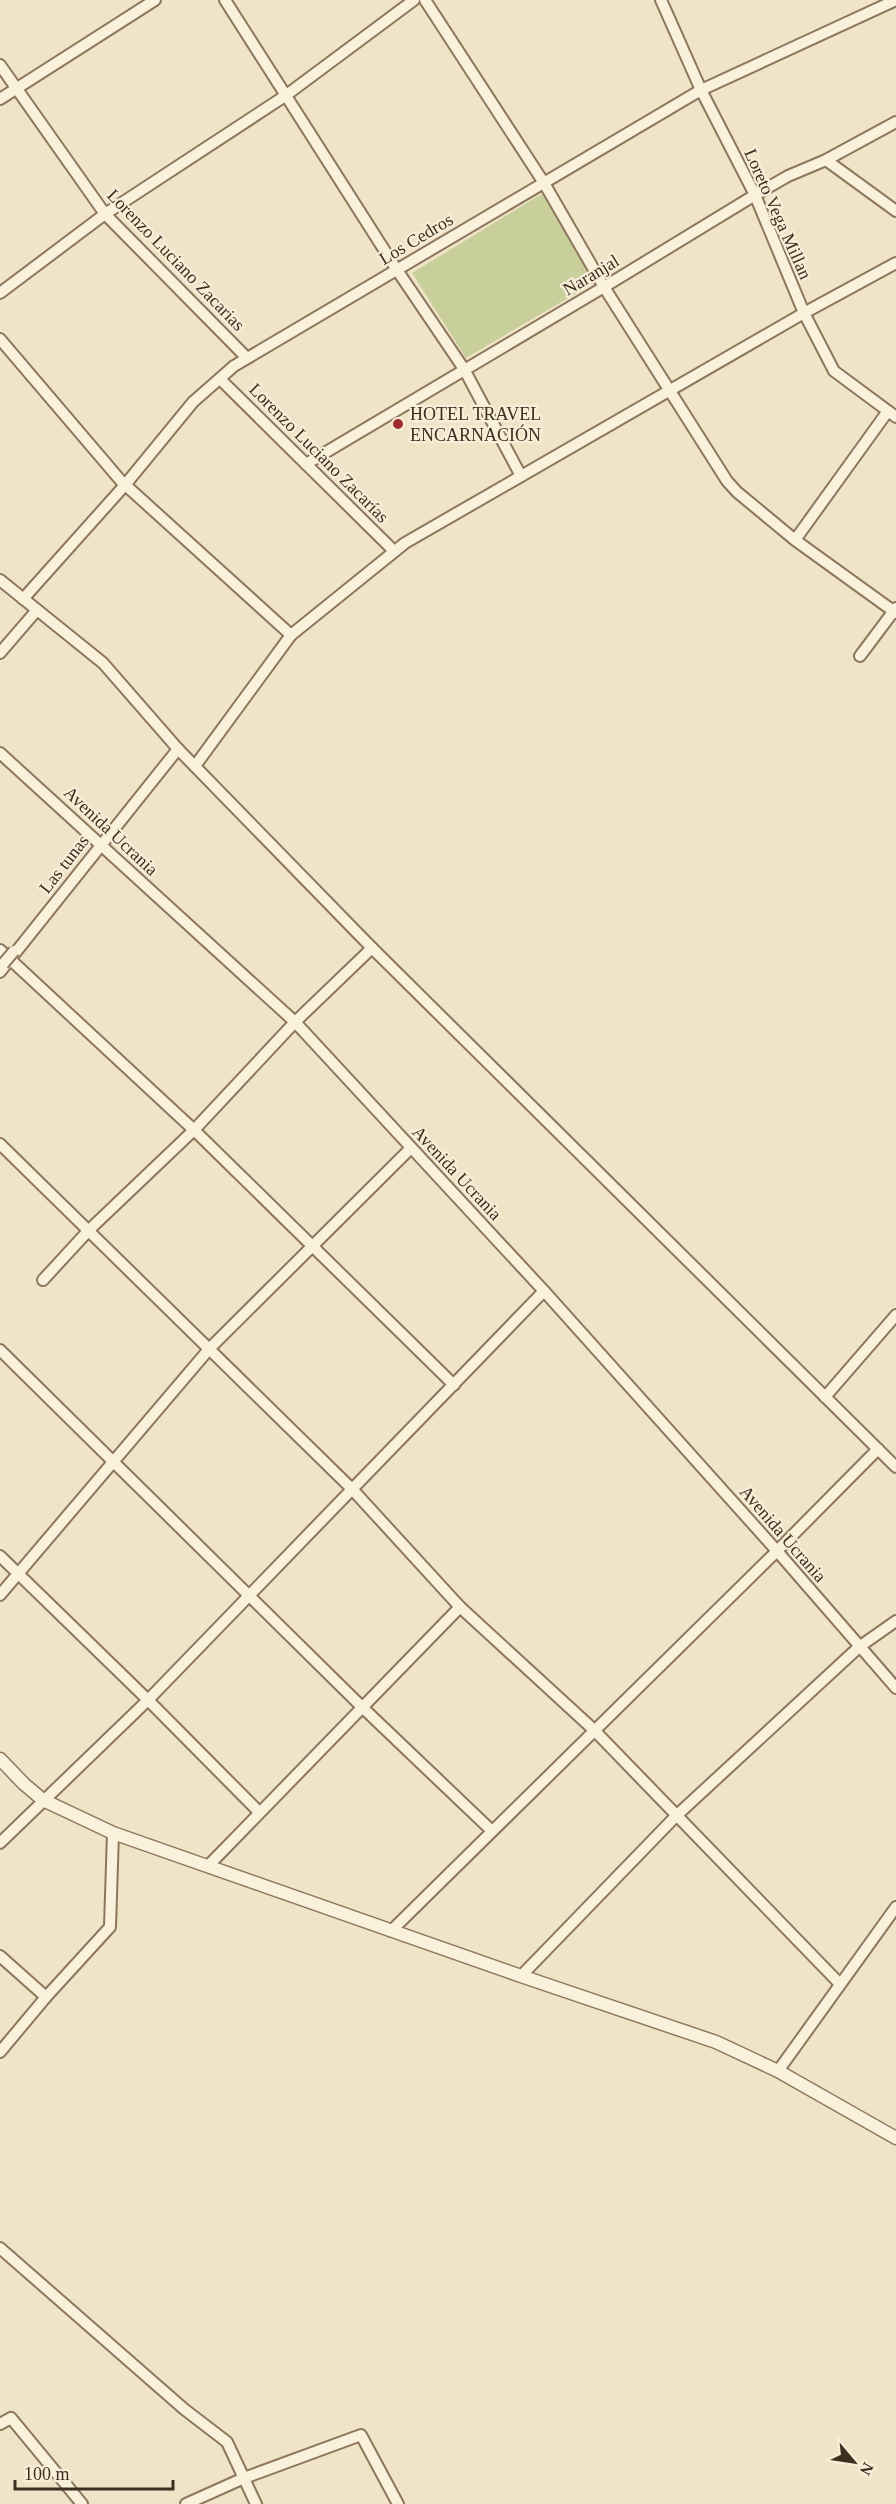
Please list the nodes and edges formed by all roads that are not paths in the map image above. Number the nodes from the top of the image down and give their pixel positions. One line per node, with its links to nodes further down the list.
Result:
1 (155, 0): 8 (street)
2 (225, 0): 10 (street)
3 (414, 0): 10 (street)
4 (425, 0): 14 (street)
5 (661, 0): 9 (street, Loreto Vega Millan)
6 (896, 0): 9 (street, Los Cedros)
7 (0, 65): 8 (street, Lorenzo Luciano Zacarias)
8 (15, 90): 11 (street); 17 (street, Lorenzo Luciano Zacarias)
9 (701, 90): 14 (street, Los Cedros); 15 (street, Loreto Vega Millan)
10 (285, 96): 17 (street); 19 (street)
11 (0, 99)
12 (896, 122): 13 (street, Naranjal)
13 (826, 160): 15 (street, Naranjal); 16 (street)
14 (544, 183): 19 (street, Los Cedros); 20 (street)
15 (755, 195): 20 (street, Naranjal); 22 (street, Loreto Vega Millan)
16 (896, 211)
17 (105, 214): 21 (street); 24 (street, Lorenzo Luciano Zacarias)
18 (896, 263): 22 (street)
19 (397, 270): 24 (street, Los Cedros); 25 (street)
20 (604, 287): 25 (street, Naranjal); 27 (street)
21 (0, 293)
22 (804, 313): 27 (street); 28 (street, Loreto Vega Millan)
23 (0, 339): 31 (street)
24 (247, 358): 26 (street, Los Cedros)
25 (464, 369): 29 (street, Naranjal); 30 (street)
26 (220, 379): 29 (street, Lorenzo Luciano Zacarías); 31 (street, Los Cedros)
27 (670, 390): 30 (street); 32 (street)
28 (892, 414): 32 (street)
29 (306, 464): 33 (street, Lorenzo Luciano Zacarías)
30 (521, 476): 33 (street)
31 (125, 485): 35 (street, Los Cedros); 38 (street)
32 (795, 540): 37 (street)
33 (394, 551): 38 (street)
34 (0, 580): 35 (street)
35 (23, 598): 36 (street)
36 (37, 610): 39 (street); 41 (street)
37 (895, 610): 40 (street)
38 (291, 635): 43 (street)
39 (0, 653)
40 (860, 656)
41 (178, 750): 43 (street); 44 (street, Las tunas)
42 (0, 753): 44 (street, Avenida Ucrania)
43 (195, 766): 45 (street)
44 (101, 844): 47 (street, Las tunas); 48 (street, Avenida Ucrania)
45 (372, 948): 48 (street); 60 (street)
46 (0, 950): 47 (street)
47 (7, 962): 49 (street)
48 (295, 1022): 49 (street); 51 (street, Avenida Ucrania)
49 (194, 1130): 52 (street); 53 (street)
50 (0, 1144): 52 (street)
51 (411, 1148): 53 (street); 55 (street, Avenida Ucrania)
52 (89, 1230): 54 (street); 57 (street)
53 (313, 1245): 57 (street); 59 (street)
54 (42, 1280)
55 (544, 1291): 59 (street); 65 (street, Avenida Ucrania)
56 (896, 1315): 60 (street)
57 (210, 1348): 62 (street); 64 (street)
58 (0, 1350): 62 (street)
59 (454, 1385): 64 (street)
60 (825, 1397): 61 (street)
61 (878, 1449): 63 (street); 65 (street)
62 (114, 1463): 67 (street); 69 (street)
63 (896, 1467)
64 (351, 1489): 69 (street); 70 (street)
65 (777, 1551): 72 (street, Avenida Ucrania); 76 (street)
66 (0, 1556): 67 (street)
67 (18, 1573): 68 (street); 74 (street)
68 (0, 1595)
69 (249, 1595): 74 (street); 75 (street)
70 (460, 1608): 75 (street); 76 (street)
71 (896, 1621): 72 (street)
72 (859, 1647): 73 (street, Avenida Ucrania); 80 (street)
73 (896, 1688)
74 (148, 1700): 78 (street); 79 (street)
75 (362, 1707): 79 (street); 81 (street)
76 (594, 1730): 80 (street); 81 (street)
77 (0, 1759): 78 (street)
78 (43, 1800): 82 (street); 83 (street)
79 (259, 1812): 84 (street)
80 (676, 1816): 88 (street); 89 (street)
81 (492, 1831): 86 (street)
82 (113, 1833): 84 (street); 90 (street)
83 (0, 1844)
84 (208, 1866): 86 (street)
85 (896, 1907): 89 (street)
86 (392, 1931): 88 (street)
87 (0, 1956): 90 (street)
88 (521, 1976): 92 (street)
89 (840, 1984): 92 (street)
90 (46, 1997): 91 (street)
91 (0, 2052)
92 (778, 2071): 93 (street)
93 (896, 2138)
94 (2, 2253): 96 (street)
95 (0, 2424): 97 (street)
96 (244, 2478): 98 (street); 99 (street); 100 (street)
97 (82, 2504)
98 (186, 2504)
99 (256, 2504)
100 (398, 2504)

